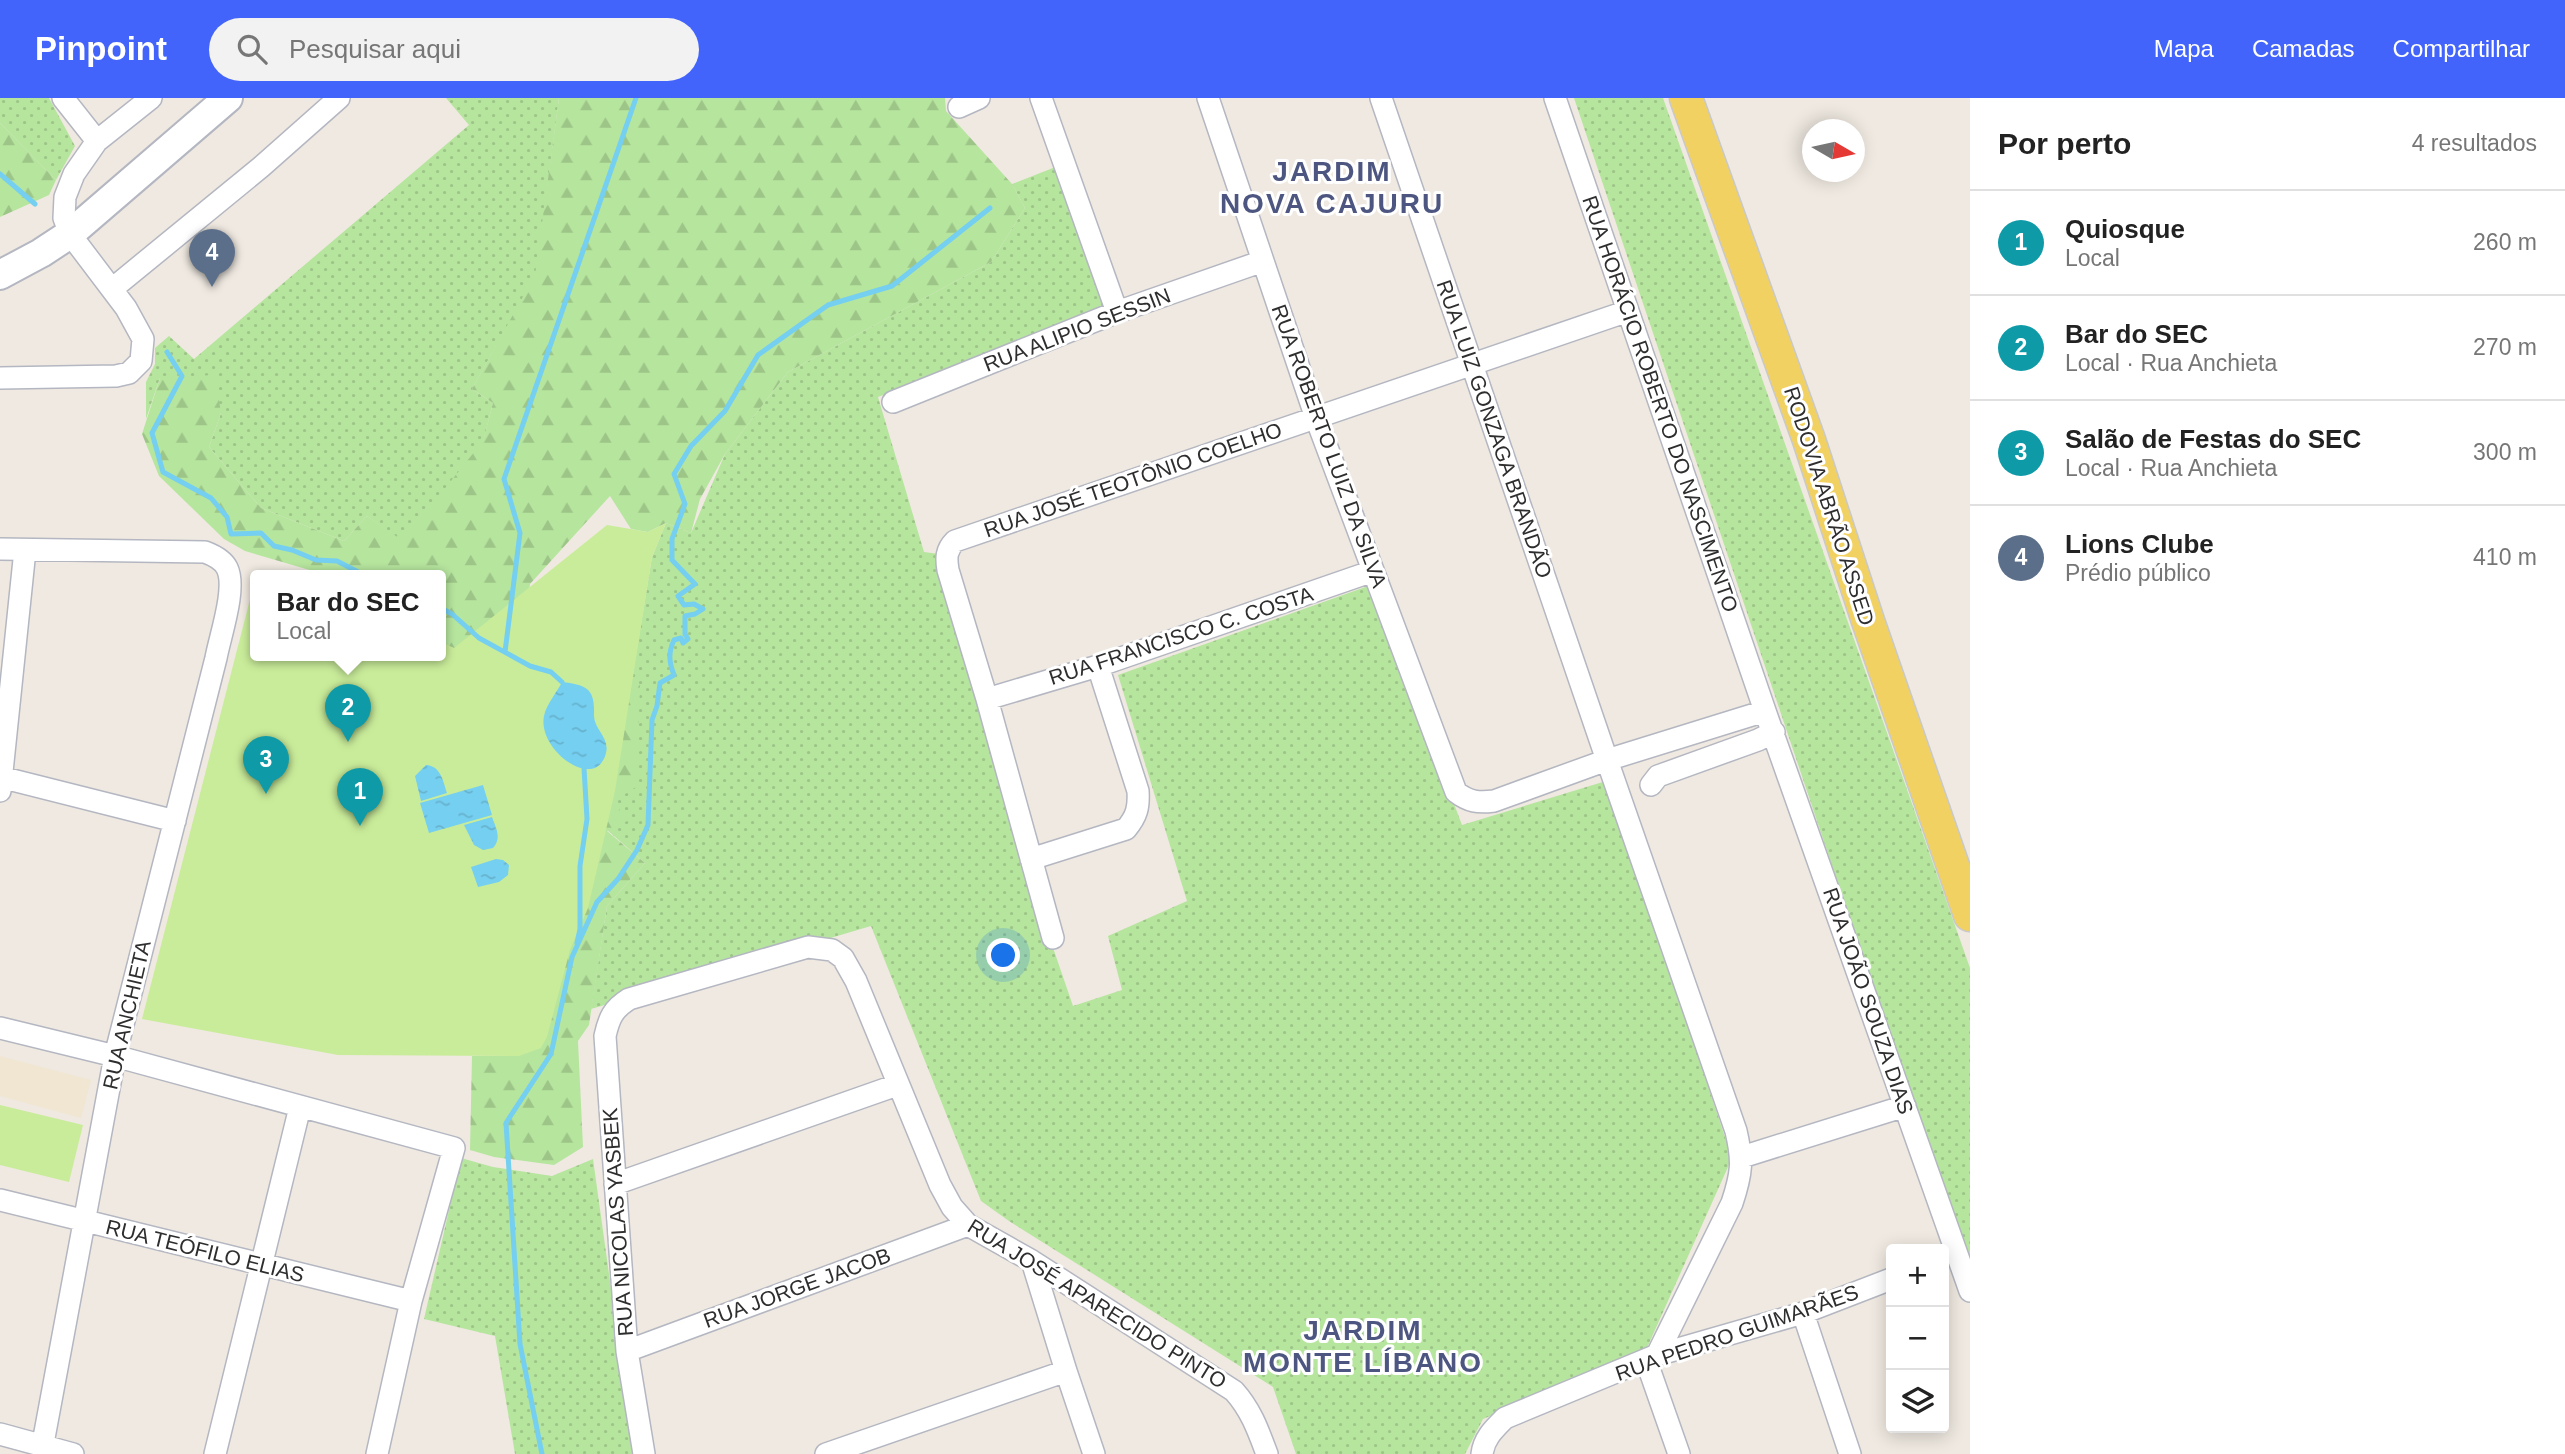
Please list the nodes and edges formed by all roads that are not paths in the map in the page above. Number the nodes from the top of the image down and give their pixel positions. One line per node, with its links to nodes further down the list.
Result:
1 (63, 98): 12 (street)
2 (151, 98): 12 (street)
3 (228, 98): 13 (main road)
4 (339, 98): 16 (street)
5 (979, 98): 11 (street)
6 (1041, 98): 18 (street)
7 (1208, 98): 14 (street, RUA ROBERTO LUIZ DA SILVA)
8 (1381, 98): 19 (street, RUA LUIZ GONZAGA BRANDÃO)
9 (1555, 98): 17 (street, RUA HORÁCIO ROBERTO DO NASCIMENTO)
10 (1686, 98): 35 (main road, RODOVIA ABRÃO ASSED)
11 (959, 107)
12 (97, 141): 13 (street)
13 (70, 234): 15 (main road); 16 (street)
14 (1263, 261): 18 (street, RUA ALIPIO SESSIN); 22 (street, RUA ROBERTO LUIZ DA SILVA)
15 (0, 275)
16 (112, 289): 20 (street)
17 (1628, 311): 19 (street, RUA JOSÉ TEOTÔNIO COELHO); 28 (street, RUA HORÁCIO ROBERTO DO NASCIMENTO)
18 (1117, 312): 21 (street, RUA ALIPIO SESSIN)
19 (1471, 365): 22 (street, RUA JOSÉ TEOTÔNIO COELHO); 30 (street, RUA LUIZ GONZAGA BRANDÃO)
20 (0, 378)
21 (893, 402)
22 (1316, 418): 25 (street, RUA ROBERTO LUIZ DA SILVA); 27 (street, RUA JOSÉ TEOTÔNIO COELHO)
23 (0, 549): 24 (street)
24 (25, 550): 31 (street); 33 (street, RUA ANCHIETA)
25 (1373, 571): 26 (street, RUA FRANCISCO C. COSTA); 30 (street, RUA ROBERTO LUIZ DA SILVA)
26 (1098, 666): 27 (street, RUA FRANCISCO C. COSTA); 34 (street)
27 (987, 699): 34 (street)
28 (1765, 710): 29 (street, RUA JOÃO SOUZA DIAS); 30 (street)
29 (1774, 732): 32 (street); 41 (street, RUA JOÃO SOUZA DIAS)
30 (1606, 760): 43 (street, RUA LUIZ GONZAGA BRANDÃO)
31 (1, 782): 33 (street)
32 (1651, 785)
33 (175, 821): 39 (street, RUA ANCHIETA)
34 (1031, 859): 36 (street)
35 (1970, 915)
36 (1053, 938)
37 (629, 999): 40 (street, RUA JOSÉ APARECIDO PINTO); 44 (street, RUA NICOLAS YASBEK)
38 (0, 1028): 39 (street)
39 (115, 1056): 42 (street); 46 (street, RUA ANCHIETA)
40 (897, 1085): 44 (street); 47 (street, RUA JOSÉ APARECIDO PINTO)
41 (1905, 1106): 43 (street); 48 (street, RUA JOÃO SOUZA DIAS)
42 (300, 1107): 50 (street); 53 (street)
43 (1742, 1157): 56 (street)
44 (615, 1184): 55 (street, RUA NICOLAS YASBEK)
45 (0, 1200): 46 (street, RUA TEÓFILO ELIAS)
46 (86, 1223): 50 (street, RUA TEÓFILO ELIAS); 59 (street, RUA ANCHIETA)
47 (968, 1225): 49 (street, RUA JOSÉ APARECIDO PINTO); 55 (street, RUA JORGE JACOB)
48 (1950, 1257): 52 (street, RUA JOÃO SOUZA DIAS)
49 (1032, 1261): 57 (street); 66 (street, RUA JOSÉ APARECIDO PINTO)
50 (263, 1265): 53 (street, RUA TEÓFILO ELIAS); 61 (street)
51 (1886, 1281): 54 (street, RUA PEDRO GUIMARÃES)
52 (1970, 1291)
53 (411, 1301): 62 (street)
54 (1803, 1313): 56 (street, RUA PEDRO GUIMARÃES); 69 (street)
55 (627, 1351): 63 (street, RUA NICOLAS YASBEK)
56 (1651, 1358): 67 (street, RUA PEDRO GUIMARÃES); 68 (street)
57 (1066, 1371): 64 (street); 65 (street)
58 (0, 1434): 59 (street)
59 (42, 1450): 60 (street)
60 (73, 1454)
61 (215, 1454)
62 (377, 1454)
63 (643, 1454)
64 (826, 1454)
65 (1094, 1454)
66 (1267, 1454)
67 (1482, 1454)
68 (1679, 1454)
69 (1850, 1454)

